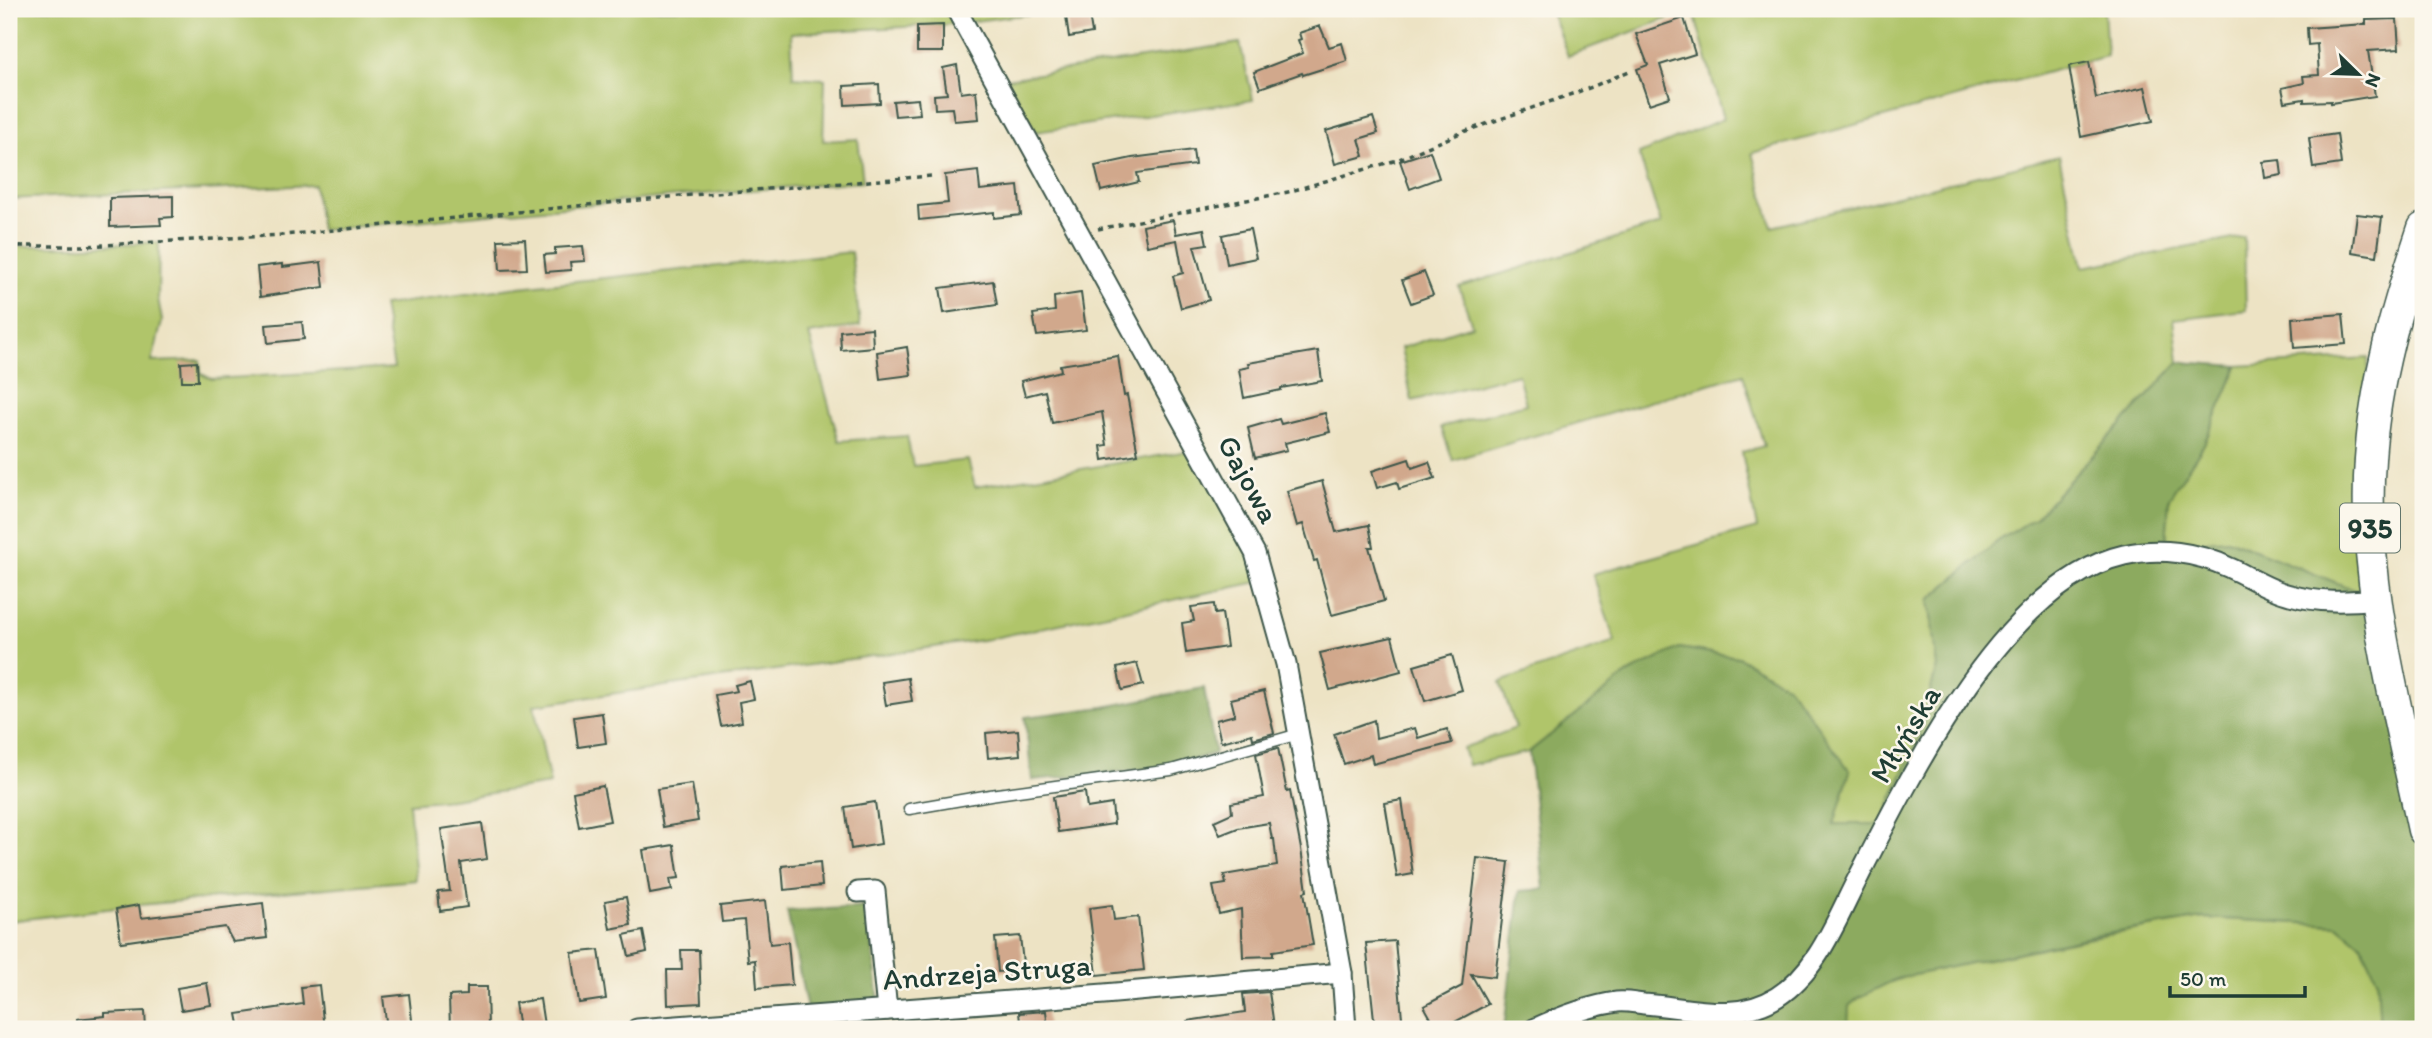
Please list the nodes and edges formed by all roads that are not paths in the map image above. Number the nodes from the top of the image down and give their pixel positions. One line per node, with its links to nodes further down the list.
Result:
1 (956, 9): 4 (street, Gajowa)
2 (2423, 228): 3 (main road, 935)
3 (2377, 599): 6 (main road, 935); 12 (street, Młyńska)
4 (1299, 734): 5 (lane); 8 (street, Gajowa)
5 (909, 809)
6 (2423, 830)
7 (858, 892): 9 (street)
8 (1342, 973): 9 (street, Andrzeja Struga); 11 (street, Gajowa)
9 (887, 1010): 10 (street, Andrzeja Struga)
10 (637, 1029)
11 (1346, 1029)
12 (1534, 1029)

